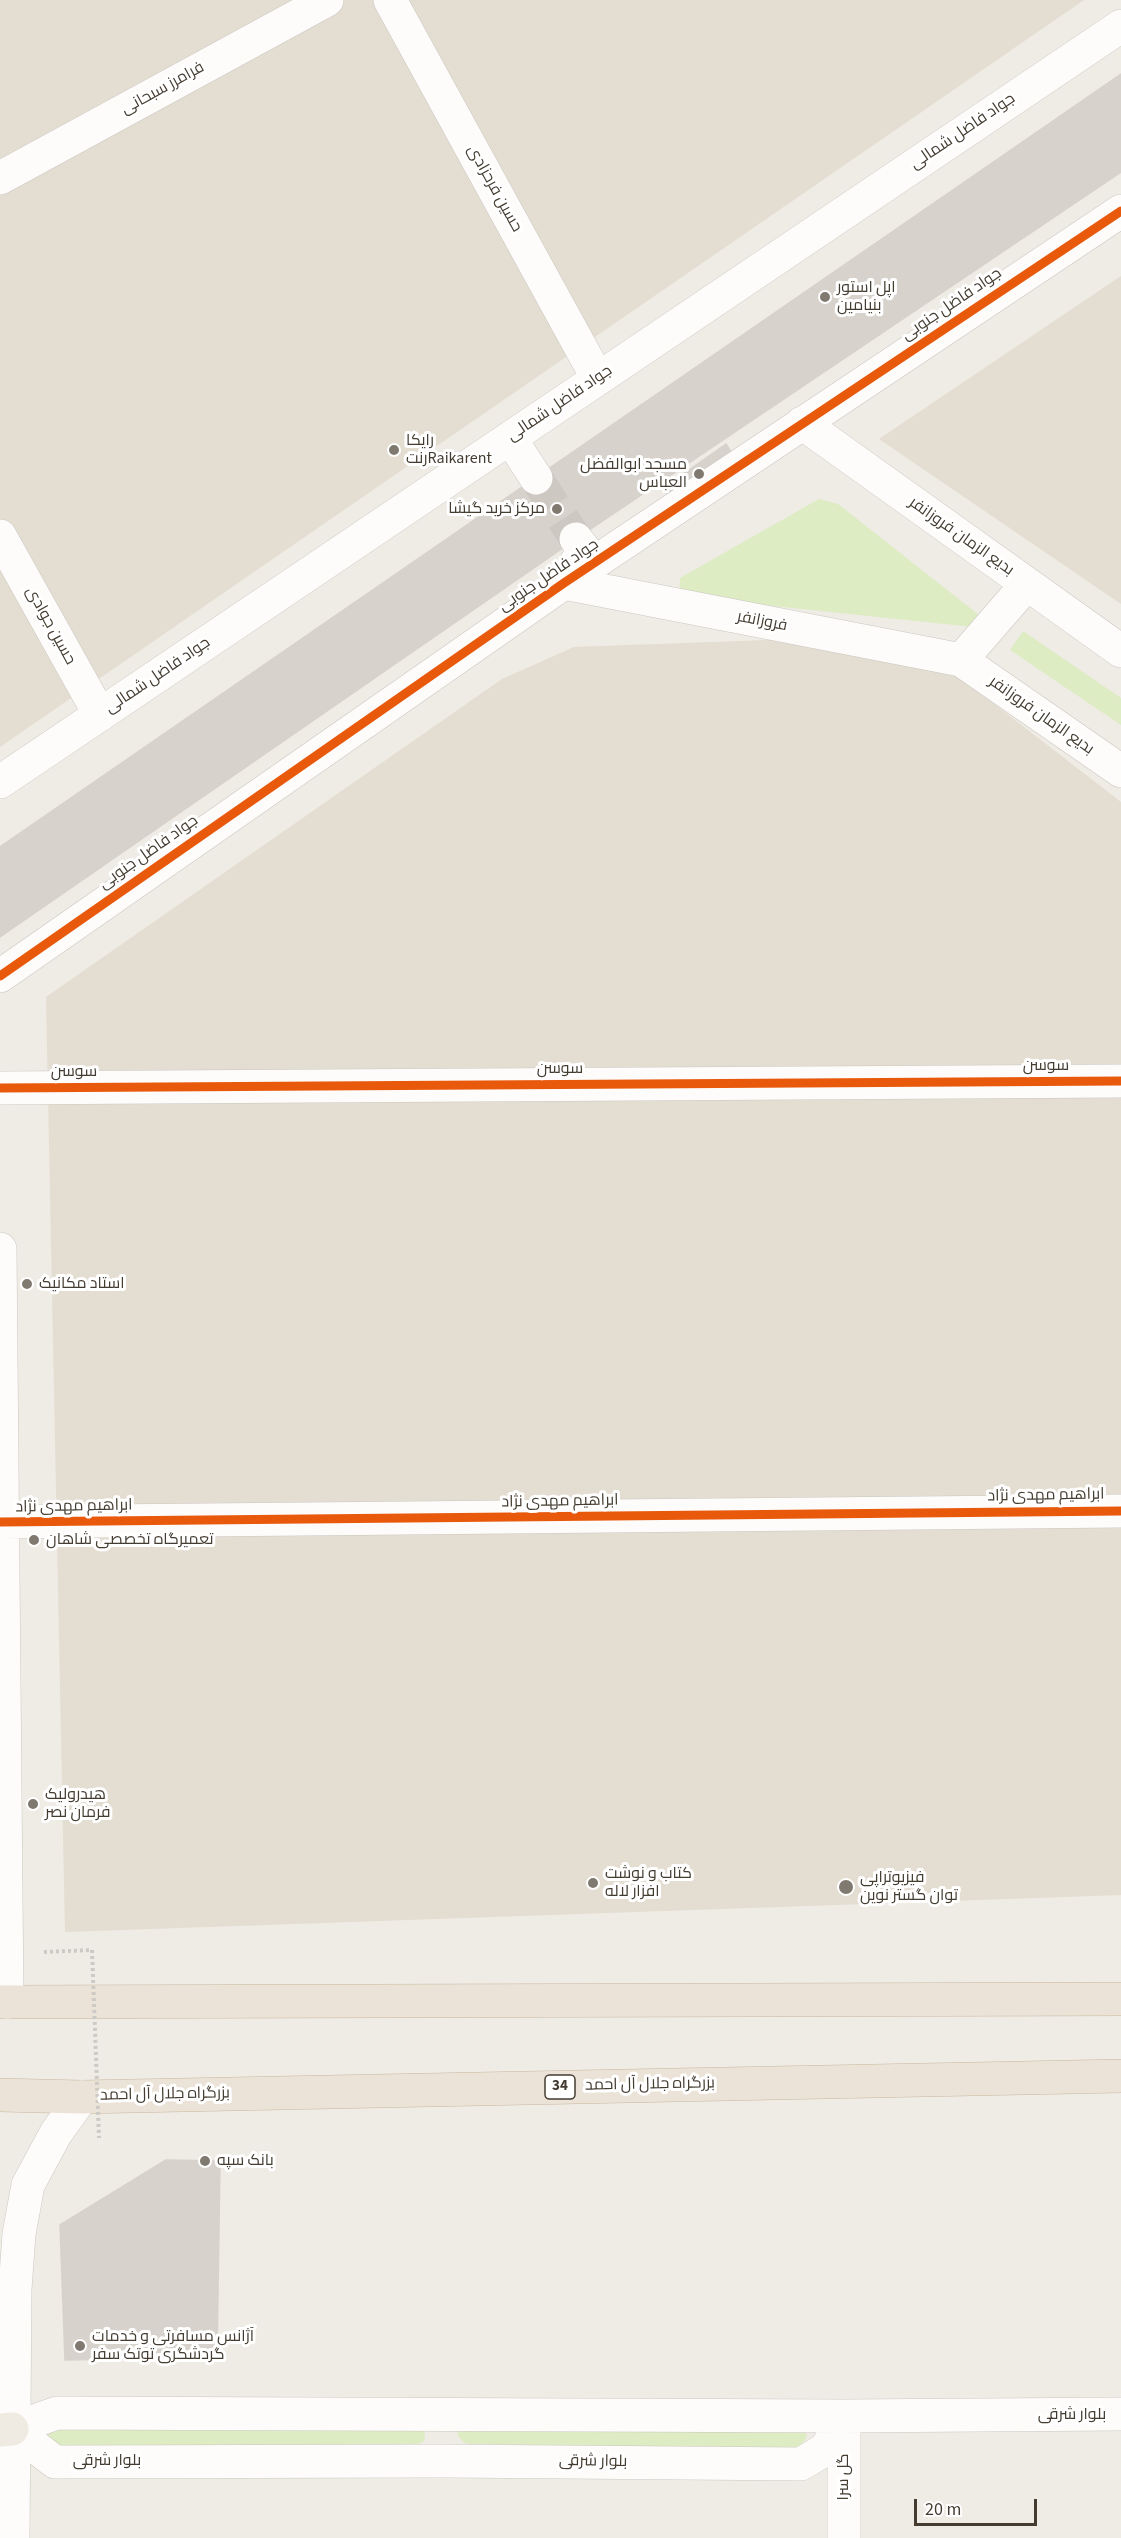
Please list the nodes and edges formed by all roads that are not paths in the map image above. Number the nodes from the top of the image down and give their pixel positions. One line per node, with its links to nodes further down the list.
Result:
1 (327, 0): 4 (street, فرامرز سبحانی)
2 (390, 0): 6 (street, حسین فرحزادی)
3 (1121, 26): 6 (street, جواد فاضل شمالی)
4 (0, 178)
5 (1121, 211): 7 (street, جواد فاضل جنوبی)
6 (598, 379): 8 (street, جواد فاضل شمالی)
7 (802, 423): 12 (street, جواد فاضل جنوبی); 13 (street, بدیع‌ الزمان فروزانفر)
8 (510, 438): 9 (street); 16 (street, جواد فاضل شمالی)
9 (536, 478)
10 (576, 539): 12 (street)
11 (3, 550): 16 (street, حسین جوادی)
12 (564, 583): 15 (street, فروزانفر); 19 (street, جواد فاضل جنوبی)
13 (1027, 584): 14 (street, بدیع‌ الزمان فروزانفر); 15 (street)
14 (1121, 651)
15 (961, 660): 17 (street, بدیع الزمان فروزانفر)
16 (100, 715): 18 (street, جواد فاضل شمالی)
17 (1121, 771)
18 (0, 782)
19 (0, 976)
20 (1121, 1081): 21 (street, سوسن)
21 (0, 1088)
22 (0, 1249): 24 (street)
23 (1121, 1511): 24 (street, ابراهیم مهدی نژاد)
24 (1, 1522): 26 (street)
25 (1121, 1999): 26 (highway)
26 (4, 2002)
27 (1121, 2076): 29 (highway, بزرگراه جلال آل احمد / 34)
28 (0, 2095): 29 (highway, بزرگراه جلال آل احمد / 34)
29 (82, 2097): 32 (street)
30 (1121, 2414): 31 (street, بلوار شرقی)
31 (844, 2416): 32 (street, بلوار شرقی); 32 (street, بلوار شرقی); 34 (street, گل سرا)
32 (6, 2430): 33 (street)
33 (13, 2538)
34 (844, 2538)

